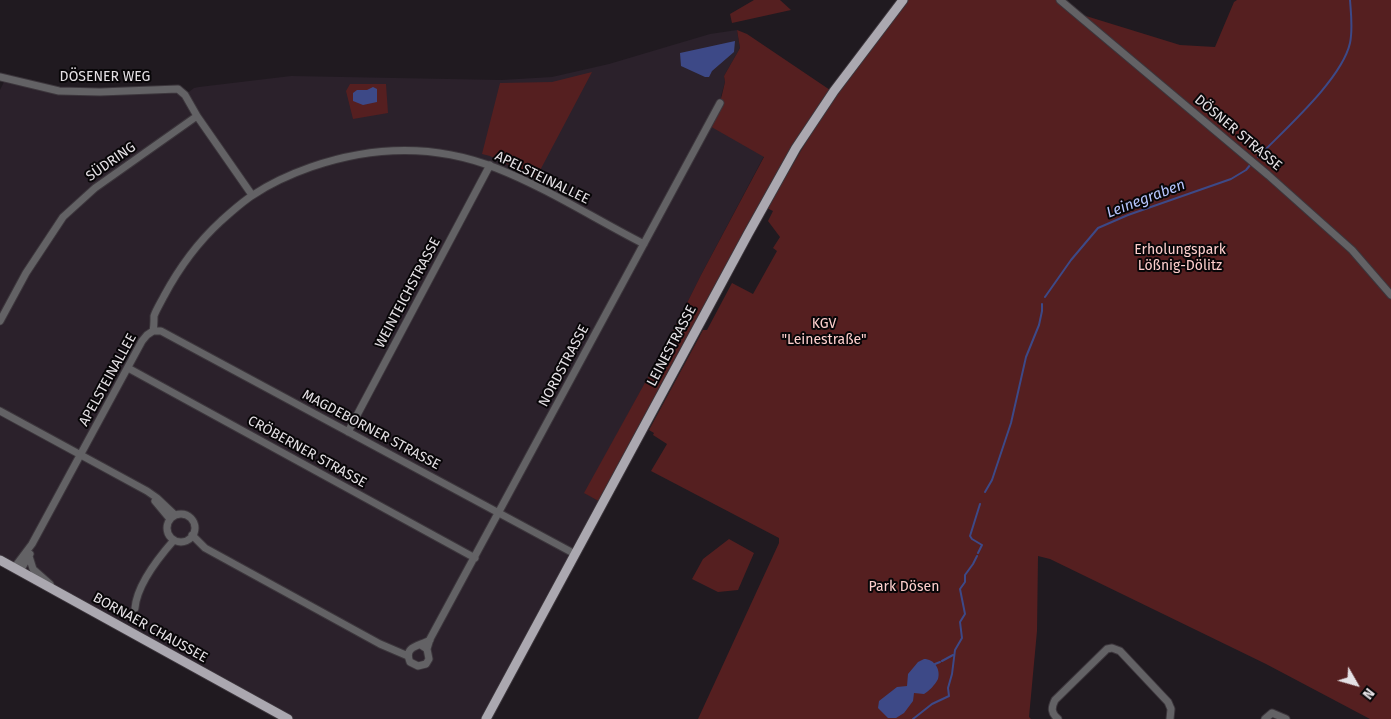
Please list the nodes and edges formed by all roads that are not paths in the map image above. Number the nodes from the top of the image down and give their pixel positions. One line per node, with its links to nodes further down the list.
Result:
1 (903, 0): 21 (main road, LEINESTRASSE)
2 (1060, 0): 9 (street, DÖSNER STRASSE)
3 (0, 77): 5 (street, DÖSENER WEG)
4 (720, 103): 8 (street, NORDSTRASSE)
5 (197, 116): 7 (street); 10 (street, SÜDRING)
6 (490, 166): 7 (street, APELSTEINALLEE); 8 (street, APELSTEINALLEE); 14 (street, WEINTEICHSTRASSE)
7 (252, 195): 11 (street, APELSTEINALLEE)
8 (644, 244): 16 (street, NORDSTRASSE)
9 (1391, 295)
10 (0, 321)
11 (153, 332): 12 (street, APELSTEINALLEE); 14 (street, MAGDEBORNER STRASSE)
12 (128, 368): 15 (street, APELSTEINALLEE); 23 (street, CRÖBERNER STRASSE)
13 (0, 411): 15 (street)
14 (348, 432): 16 (street, MAGDEBORNER STRASSE)
15 (81, 455): 17 (street); 20 (street, APELSTEINALLEE)
16 (499, 513): 21 (street, MAGDEBORNER STRASSE); 23 (street, NORDSTRASSE)
17 (172, 517): 18 (street); 19 (street)
18 (192, 535): 19 (street); 29 (street)
19 (174, 540): 27 (street)
20 (32, 544): 22 (street, APELSTEINALLEE); 25 (street, APELSTEINALLEE)
21 (575, 554): 31 (main road, LEINESTRASSE)
22 (29, 556): 25 (street, APELSTEINALLEE); 26 (street)
23 (475, 558): 28 (street, NORDSTRASSE)
24 (0, 560): 25 (main road, BORNAER CHAUSSEE)
25 (17, 569): 26 (main road, BORNAER CHAUSSEE)
26 (65, 597): 30 (main road, BORNAER CHAUSSEE)
27 (135, 608)
28 (424, 647): 29 (street, NORDSTRASSE); 29 (street)
29 (408, 656)
30 (288, 719)
31 (486, 719)
32 (1058, 719): 33 (street)
33 (1170, 719)
34 (1266, 719): 35 (street)
35 (1286, 719)

